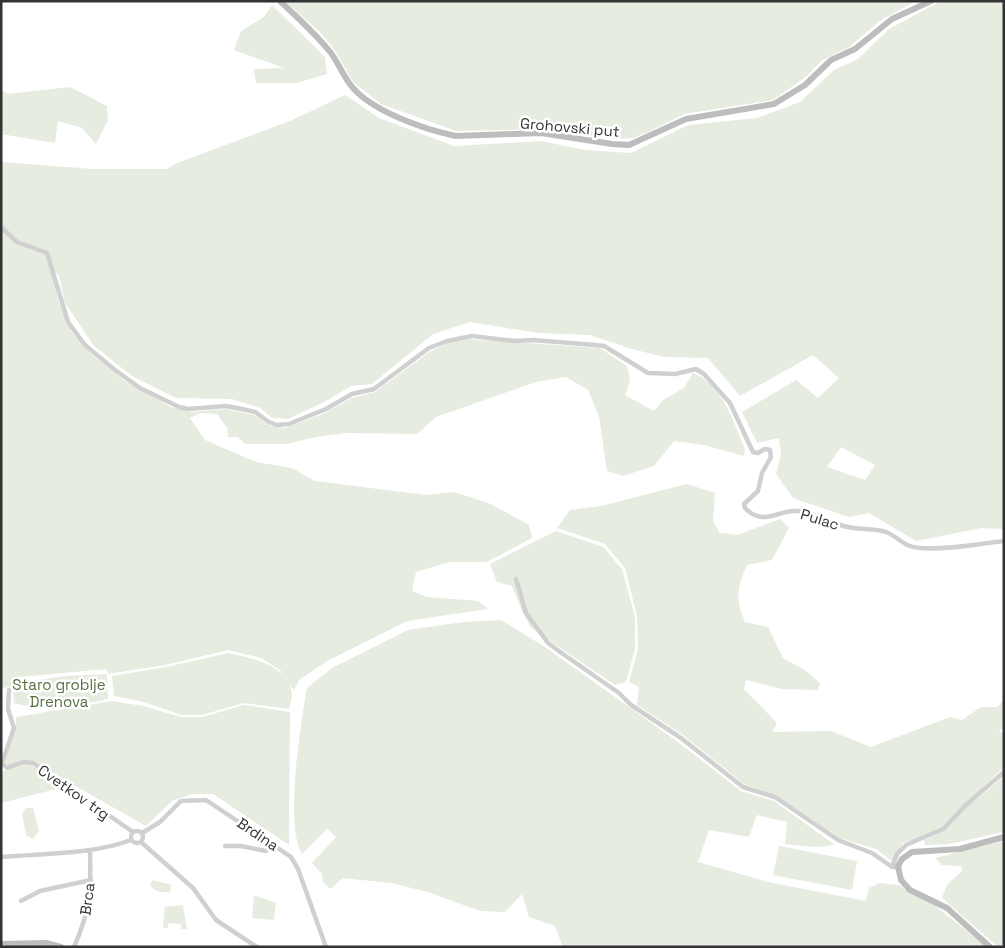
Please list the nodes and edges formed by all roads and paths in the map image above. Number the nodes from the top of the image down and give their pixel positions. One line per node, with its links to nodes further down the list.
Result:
1 (280, 1): 2 (main road, Grohovski put)
2 (931, 1)
3 (1, 227): 4 (street, Pulac)
4 (1004, 541)
5 (516, 579): 17 (street)
6 (9, 690): 8 (street, Cvetkov trg)
7 (1004, 772): 17 (street)
8 (133, 832): 9 (street, Cvetkov trg); 11 (street)
9 (142, 833): 12 (street); 13 (street, Brdina)
10 (1004, 837): 17 (main road)
11 (131, 840): 12 (street); 15 (street)
12 (141, 842): 23 (street)
13 (272, 843): 14 (street); 24 (street, Brdina)
14 (225, 846)
15 (90, 850): 16 (street); 18 (street, Brca)
16 (1, 857)
17 (895, 868): 25 (main road)
18 (91, 880): 19 (street); 22 (street, Brca)
19 (21, 901)
20 (1, 944): 21 (main road)
21 (61, 947)
22 (74, 947)
23 (257, 947)
24 (326, 947)
25 (990, 947)

